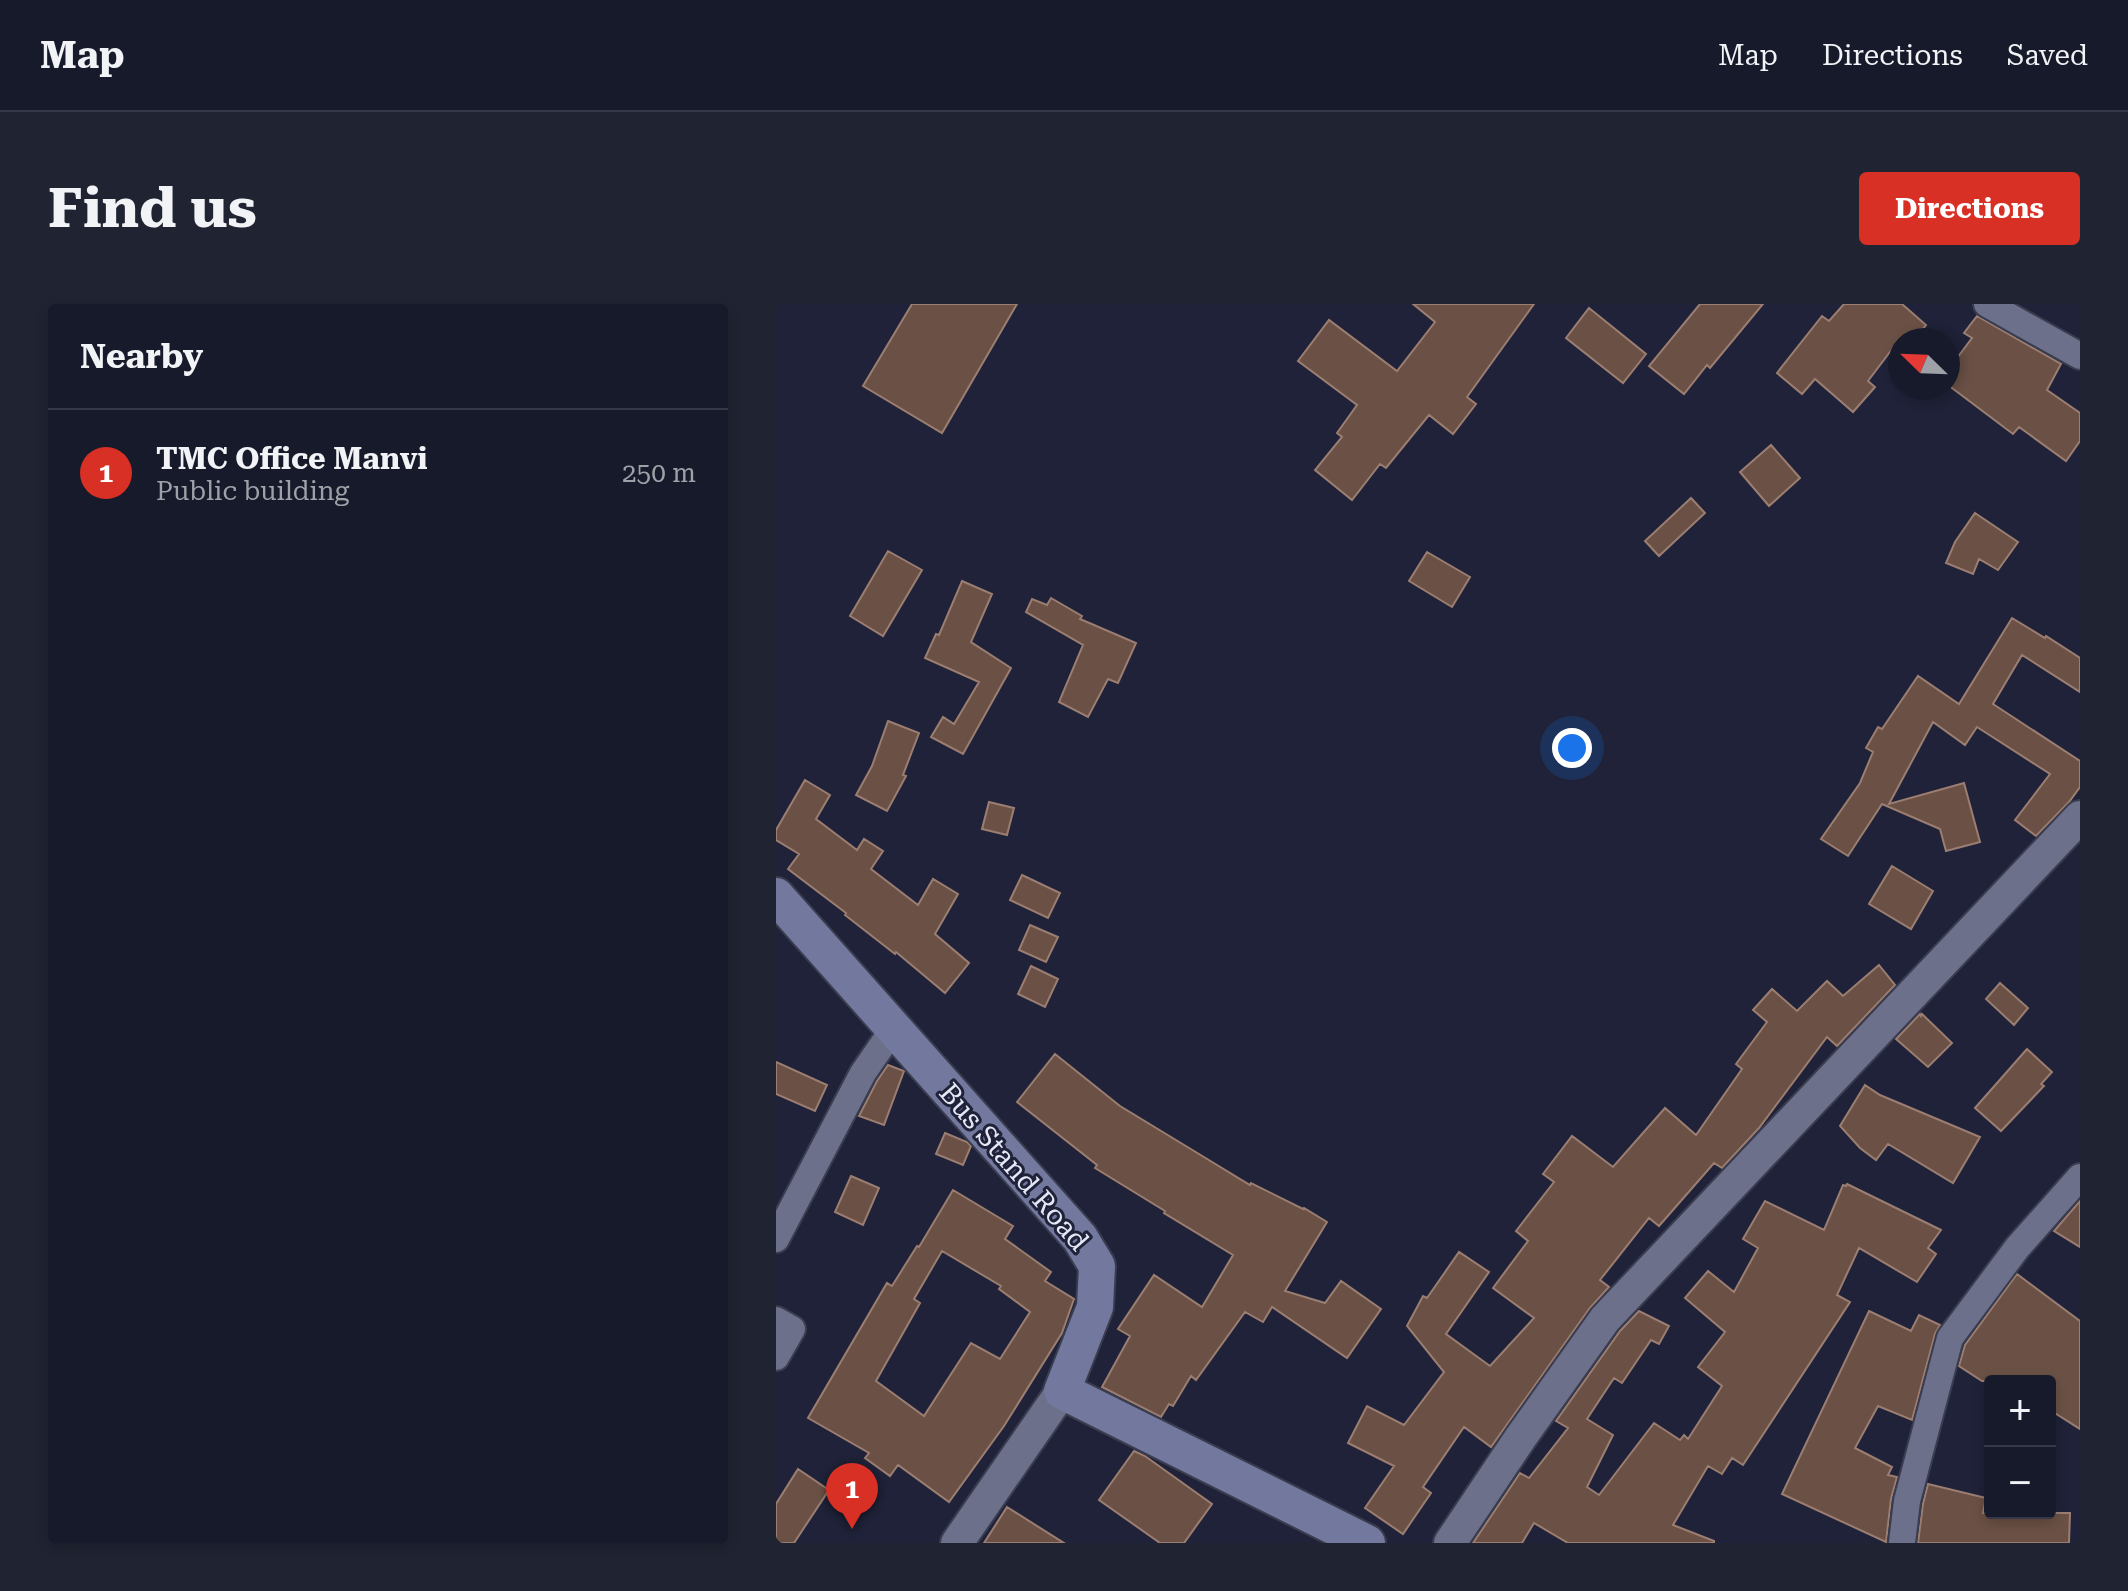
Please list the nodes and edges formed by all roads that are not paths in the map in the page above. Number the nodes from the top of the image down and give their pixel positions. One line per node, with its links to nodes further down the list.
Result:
1 (1987, 304): 2 (street)
2 (2080, 356)
3 (2080, 817): 13 (street)
4 (776, 896): 5 (main road, Bus Stand Road)
5 (894, 1028): 7 (street); 10 (main road, Bus Stand Road)
6 (2080, 1177): 14 (street)
7 (776, 1239)
8 (776, 1320): 9 (street)
9 (776, 1357)
10 (1062, 1391): 11 (street); 12 (main road)
11 (957, 1543)
12 (1367, 1543)
13 (1450, 1543)
14 (1902, 1543)

